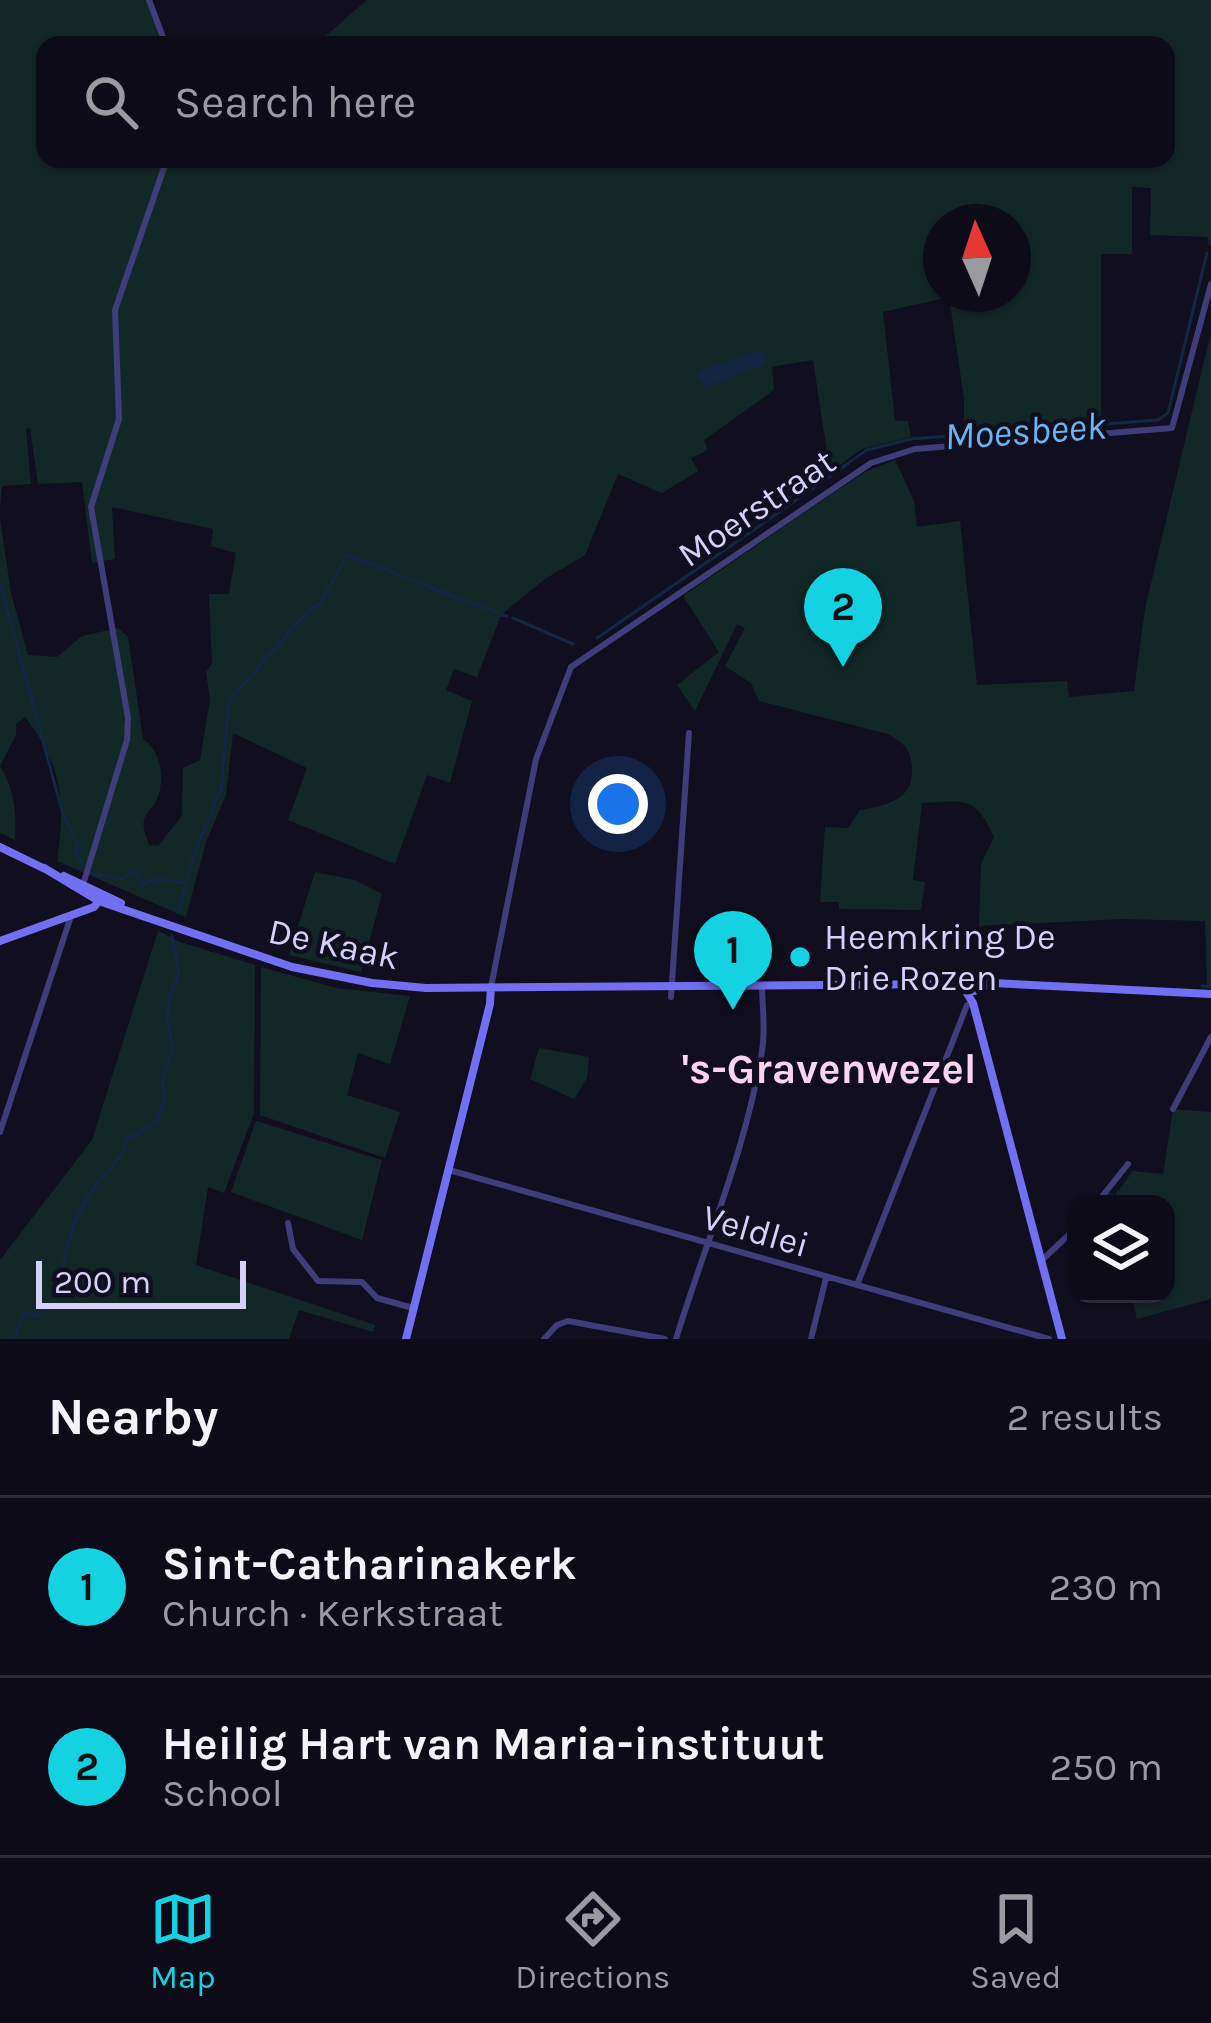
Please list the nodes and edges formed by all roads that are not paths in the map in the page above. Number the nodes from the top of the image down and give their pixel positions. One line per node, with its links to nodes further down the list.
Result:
1 (149, 0): 2 (street)
2 (163, 36)
3 (164, 168): 7 (street)
4 (1211, 284): 14 (street, Moerstraat)
5 (689, 733): 12 (street)
6 (0, 847): 7 (main road)
7 (82, 887): 8 (main road); 9 (main road)
8 (99, 901): 9 (main road); 10 (main road)
9 (138, 913): 14 (main road, De Kaak)
10 (71, 916): 11 (main road); 21 (street)
11 (0, 941)
12 (671, 985): 13 (main road, De Kaak); 14 (main road, De Kaak); 17 (street)
13 (762, 985): 15 (main road, De Kaak); 27 (street)
14 (491, 987): 23 (main road)
15 (964, 989): 16 (main road, De Kaak); 18 (main road)
16 (1211, 994)
17 (671, 997)
18 (970, 1004): 28 (main road); 30 (street)
19 (1211, 1036): 20 (street)
20 (1173, 1108)
21 (0, 1132)
22 (1128, 1164): 24 (street)
23 (449, 1170): 27 (street, Veldlei); 31 (main road)
24 (1103, 1195)
25 (288, 1223): 31 (street)
26 (1067, 1237): 28 (street)
27 (707, 1244): 29 (street, Veldlei); 35 (street)
28 (1041, 1262): 38 (main road)
29 (826, 1277): 30 (street, Veldlei); 36 (street)
30 (857, 1286): 37 (street, Veldlei)
31 (413, 1308): 32 (main road)
32 (406, 1339)
33 (544, 1339): 34 (street)
34 (664, 1339)
35 (676, 1339)
36 (811, 1339)
37 (1049, 1339)
38 (1061, 1339)

